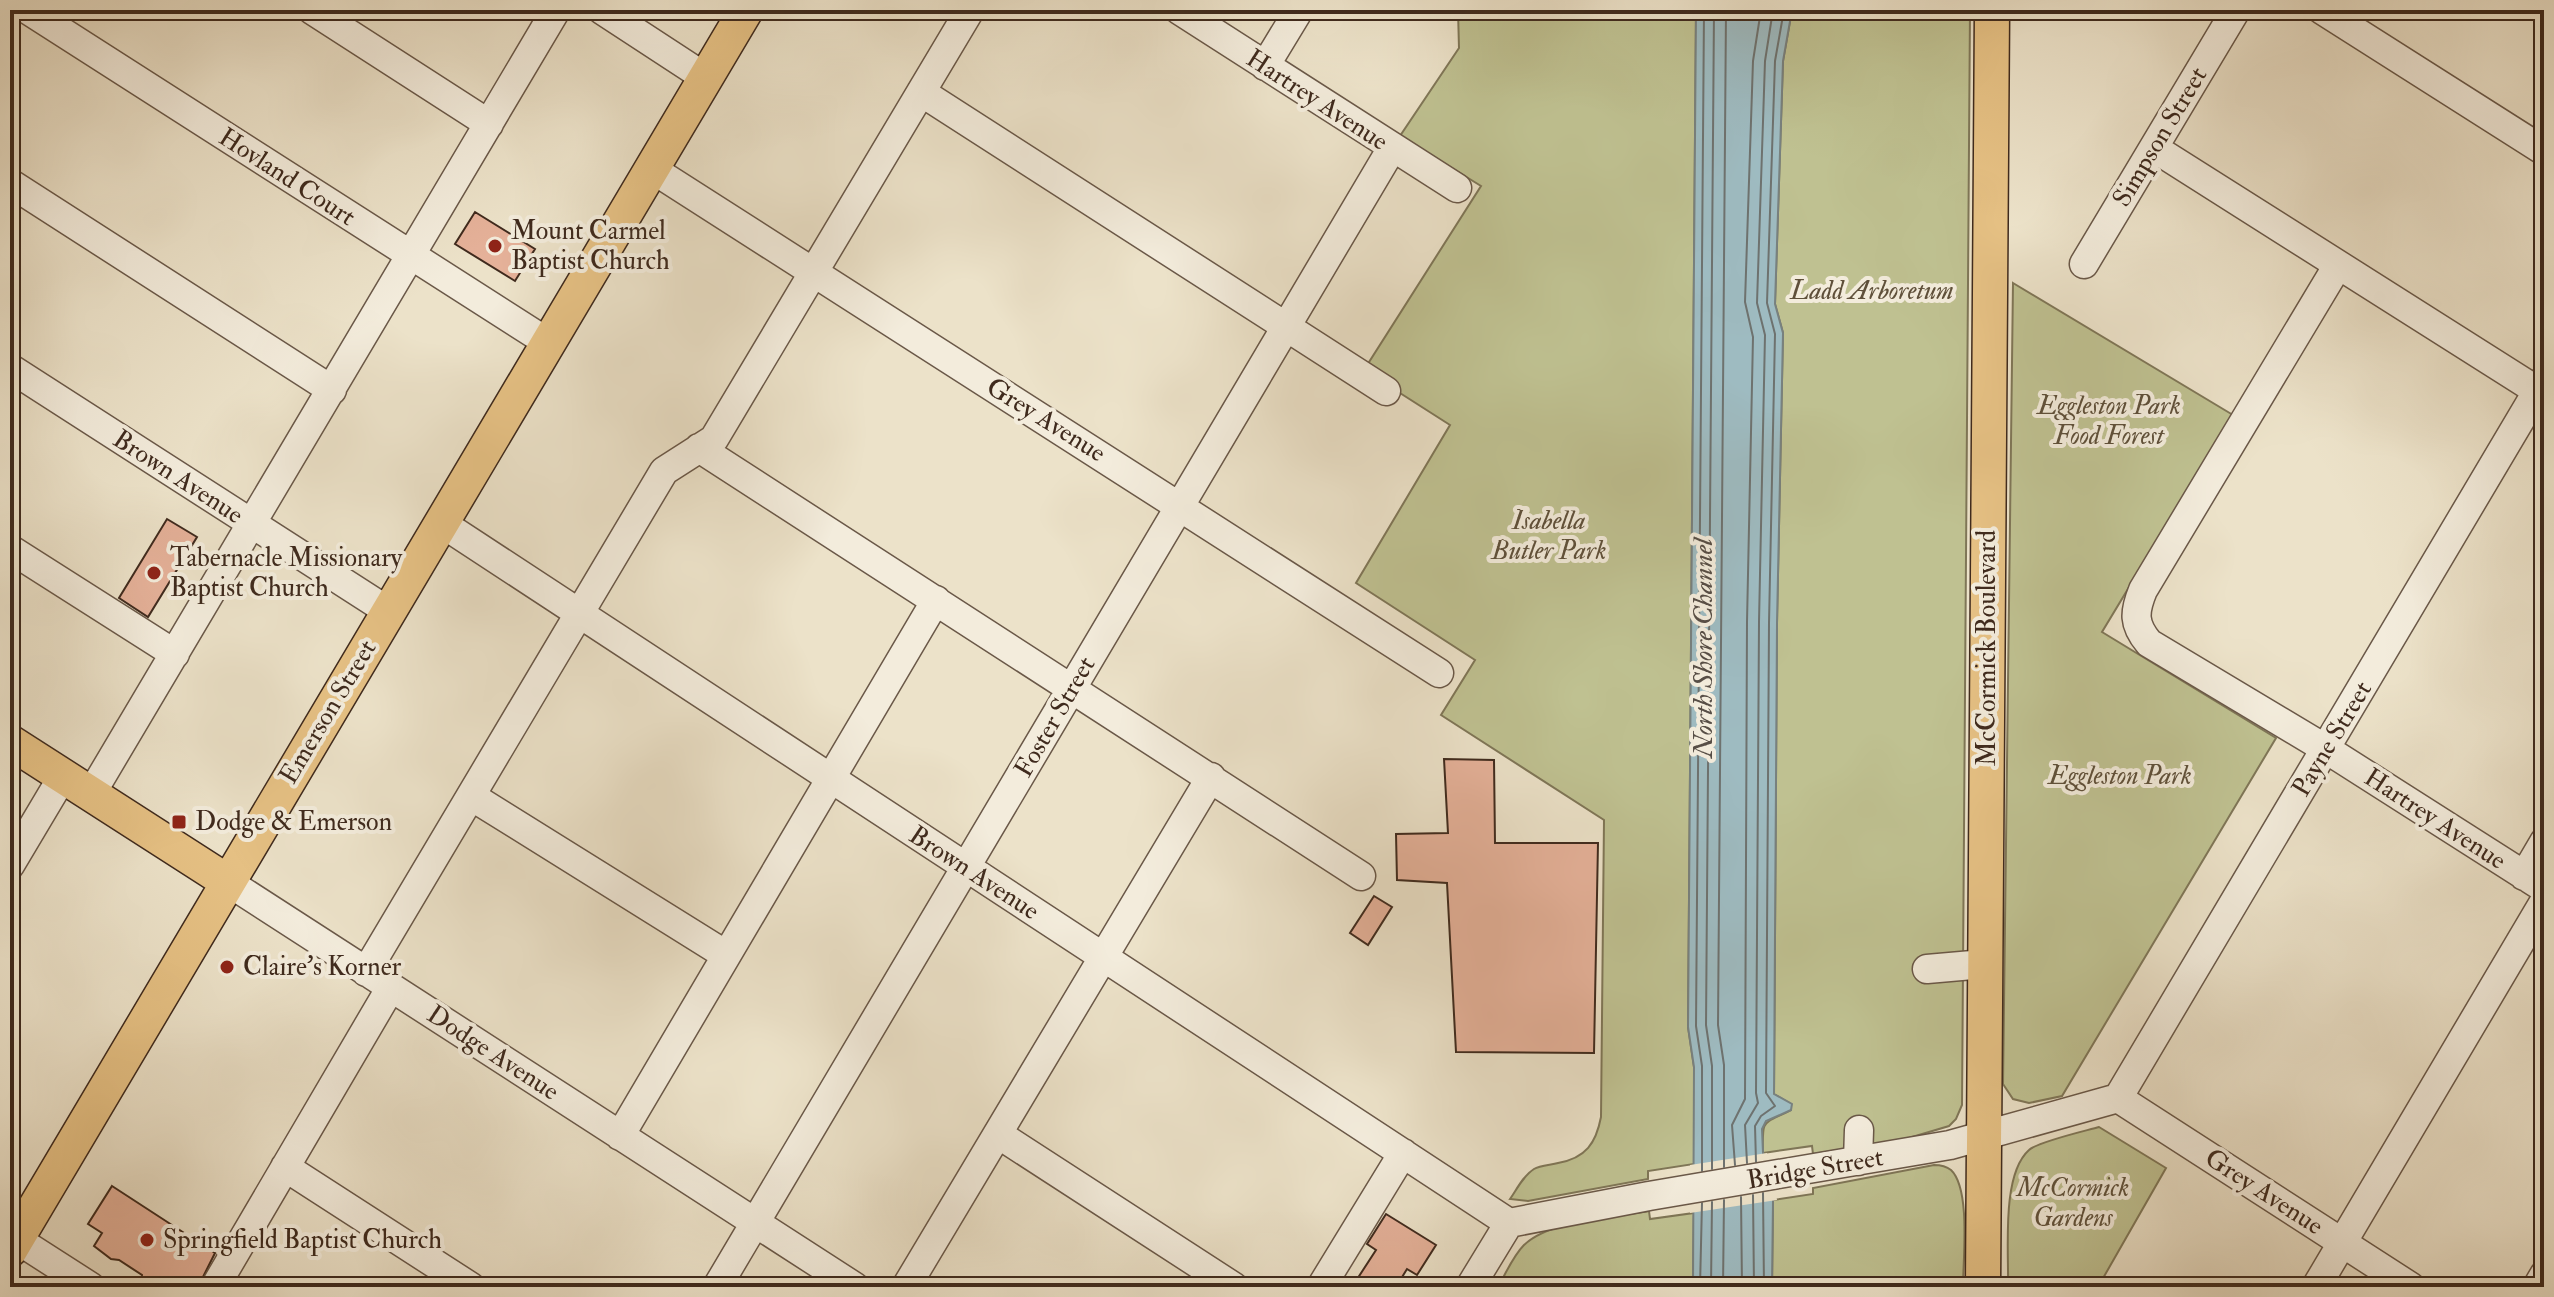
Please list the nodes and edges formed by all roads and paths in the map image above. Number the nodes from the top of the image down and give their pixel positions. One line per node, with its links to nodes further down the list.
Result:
1 (28, 10): 22 (street, Hovland Court)
2 (312, 10): 15 (street)
3 (556, 10): 15 (street)
4 (602, 10): 13 (street)
5 (746, 10): 13 (main road, Emerson Street)
6 (970, 10): 14 (street)
7 (1179, 10): 12 (street, Hartrey Avenue)
8 (1299, 10): 12 (street)
9 (1992, 10): 59 (main road, McCormick Boulevard)
10 (2236, 10): 17 (street, Simpson Street)
11 (2322, 10): 18 (street)
12 (1265, 66): 16 (street, Hartrey Avenue)
13 (706, 78): 19 (main road, Emerson Street)
14 (921, 92): 25 (street); 26 (street)
15 (489, 124): 22 (street)
16 (1392, 148): 21 (street, Hartrey Avenue); 26 (street, Foster Street)
17 (2154, 148): 23 (street, Simpson Street); 24 (street)
18 (2544, 151)
19 (652, 169): 25 (street, Grey Avenue); 27 (main road, Emerson Street)
20 (10, 183): 30 (street)
21 (1457, 188)
22 (410, 256): 27 (street, Hovland Court); 30 (street)
23 (2084, 264)
24 (2338, 265): 29 (street); 44 (street, Hartrey Avenue)
25 (813, 272): 32 (street); 33 (street, Grey Avenue)
26 (1286, 327): 31 (street); 33 (street, Foster Street)
27 (547, 342): 34 (main road, Emerson Street)
28 (10, 368): 35 (street, Brown Avenue)
29 (2542, 389): 44 (street, Payne Street)
30 (332, 390): 35 (street)
31 (1386, 391)
32 (699, 448): 37 (street); 39 (street)
33 (1179, 505): 41 (street, Grey Avenue); 42 (street, Foster Street)
34 (440, 522): 38 (main road, Emerson Street); 39 (street, Brown Avenue)
35 (252, 525): 38 (street, Brown Avenue); 40 (street)
36 (10, 549): 40 (street)
37 (936, 600): 42 (street); 46 (street)
38 (388, 611): 54 (main road, Emerson Street)
39 (579, 614): 46 (street, Brown Avenue); 49 (street)
40 (175, 654): 48 (street)
41 (1439, 673)
42 (1072, 688): 47 (street); 52 (street, Foster Street)
43 (10, 742): 45 (main road, Dodge Avenue)
44 (2326, 749): 55 (street, Hartrey Avenue); 63 (street, Payne Street)
45 (63, 776): 48 (main road, Dodge Avenue); 51 (street)
46 (829, 777): 52 (street, Brown Avenue); 57 (street)
47 (1211, 777): 53 (street); 58 (street)
48 (91, 794): 54 (main road, Dodge Avenue)
49 (471, 796): 57 (street); 61 (street)
50 (2544, 842): 55 (street)
51 (10, 865)
52 (967, 867): 58 (street, Brown Avenue); 71 (street, Foster Street)
53 (1361, 876)
54 (228, 882): 61 (street, Dodge Avenue); 73 (main road, Emerson Street)
55 (2534, 882)
56 (2544, 902): 74 (street)
57 (726, 955): 66 (street)
58 (1103, 957): 65 (street); 68 (street, Brown Avenue)
59 (1984, 964): 60 (street); 67 (main road, McCormick Boulevard)
60 (1927, 969)
61 (366, 972): 62 (street, Dodge Avenue)
62 (391, 987): 66 (street, Dodge Avenue); 70 (street)
63 (2118, 1098): 67 (street, Bridge Street); 74 (street, Grey Avenue)
64 (1859, 1130): 69 (street)
65 (998, 1134): 81 (street); 82 (street)
66 (620, 1136): 71 (street, Dodge Avenue)
67 (1983, 1136): 69 (street, Bridge Street); 85 (main road, McCormick Boulevard)
68 (1403, 1153): 72 (street, Brown Avenue); 83 (street)
69 (1858, 1161): 72 (street, Bridge Street)
70 (285, 1167): 77 (street); 78 (street)
71 (756, 1223): 79 (street, Foster Street); 80 (street, Dodge Avenue)
72 (1509, 1223): 84 (street)
73 (12, 1241): 76 (street)
74 (2342, 1243): 86 (street); 87 (street, Grey Avenue)
75 (2544, 1275): 88 (street)
76 (91, 1287)
77 (215, 1287)
78 (471, 1287)
79 (717, 1287)
80 (855, 1287)
81 (906, 1287)
82 (1234, 1287)
83 (1321, 1287)
84 (1470, 1287)
85 (1983, 1287)
86 (2316, 1287)
87 (2411, 1287)
88 (2537, 1287)

